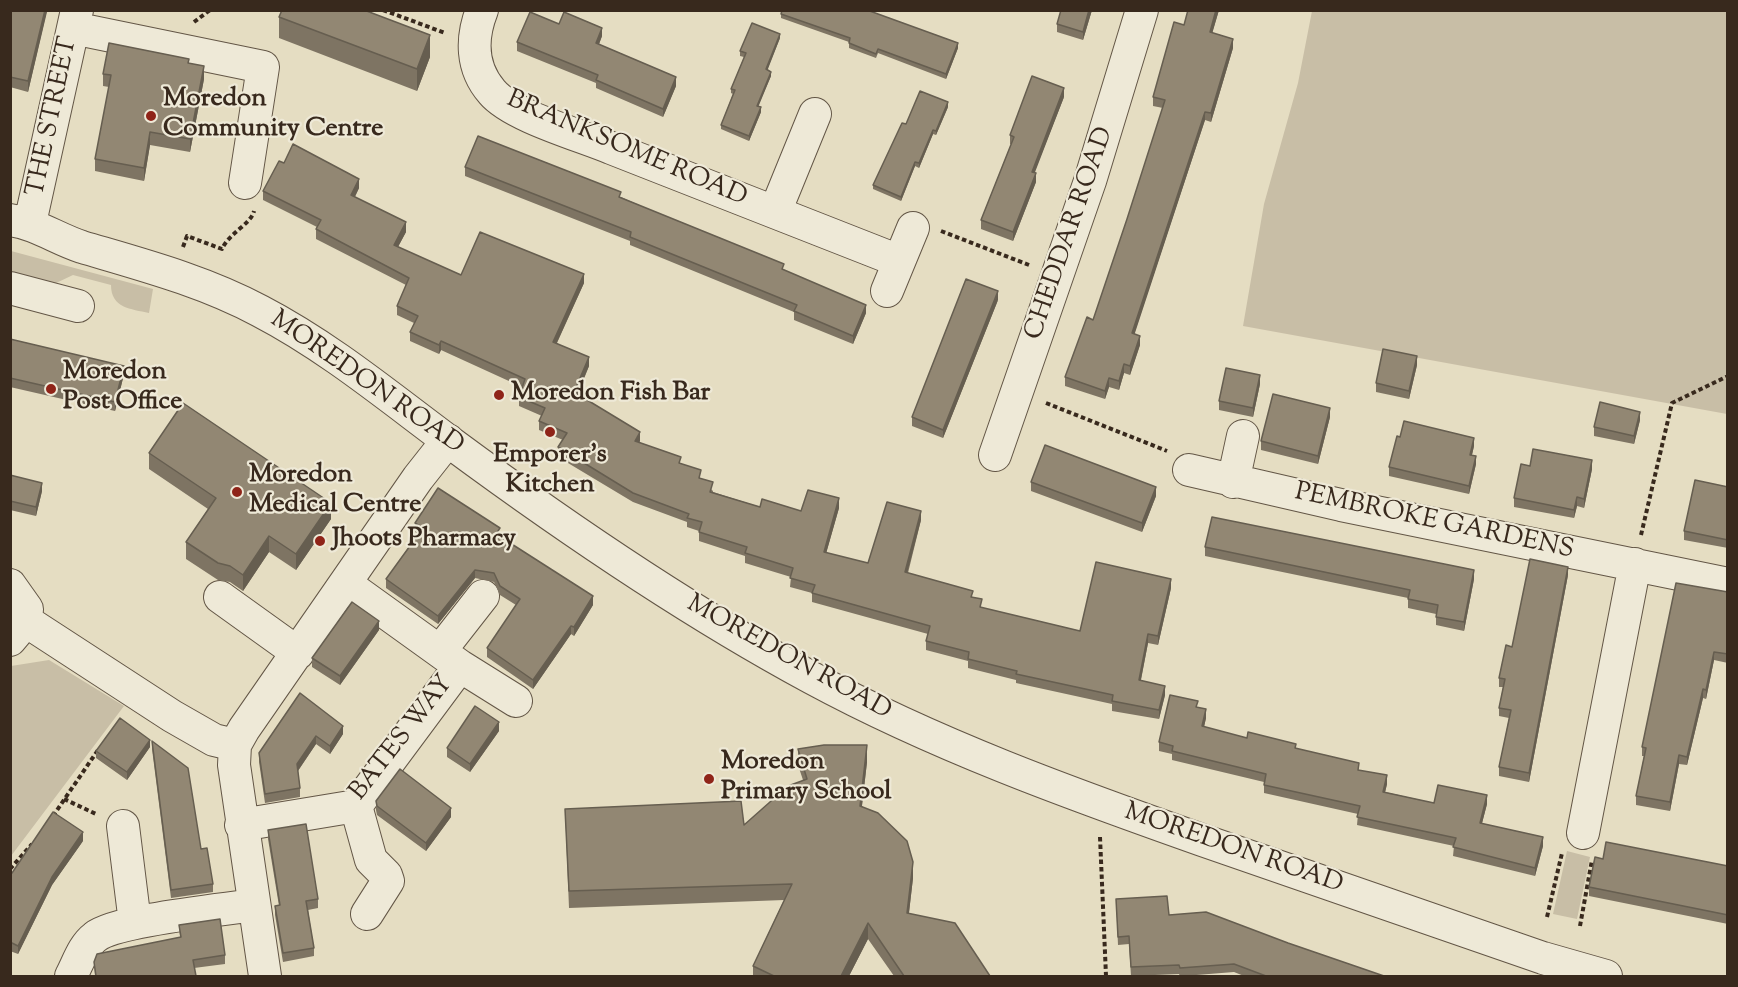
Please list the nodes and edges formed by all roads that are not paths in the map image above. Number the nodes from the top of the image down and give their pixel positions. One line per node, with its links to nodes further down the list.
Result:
1 (482, 10): 6 (street, BRANKSOME ROAD)
2 (1142, 10): 15 (street, CHEDDAR ROAD)
3 (75, 19): 5 (street); 7 (street, THE STREET)
4 (815, 114): 6 (street, BRANKSOME ROAD)
5 (245, 183)
6 (775, 212): 9 (street, BRANKSOME ROAD)
7 (20, 221): 14 (street, MOREDON ROAD)
8 (913, 228): 9 (street)
9 (899, 261): 11 (street)
10 (10, 288): 12 (street)
11 (887, 291)
12 (78, 306)
13 (1243, 436): 17 (street)
14 (448, 440): 19 (street); 38 (street, MOREDON ROAD)
15 (994, 455)
16 (1189, 470): 17 (street, PEMBROKE GARDENS)
17 (1233, 482): 18 (street, PEMBROKE GARDENS)
18 (1635, 564): 20 (street, PEMBROKE GARDENS); 32 (street)
19 (346, 584): 25 (street); 26 (street, BATES WAY)
20 (1728, 584)
21 (10, 585): 24 (street)
22 (483, 596): 26 (street)
23 (220, 597): 25 (street)
24 (18, 631): 28 (street)
25 (298, 653): 28 (street)
26 (450, 659): 27 (street); 29 (street, BATES WAY)
27 (516, 701)
28 (236, 745): 30 (street)
29 (356, 806): 30 (street, BATES WAY); 34 (street)
30 (241, 825): 33 (street)
31 (123, 826): 35 (street)
32 (1583, 833)
33 (254, 905): 35 (street); 37 (street)
34 (367, 914)
35 (135, 923): 36 (street)
36 (71, 976)
37 (265, 976)
38 (1606, 976)

